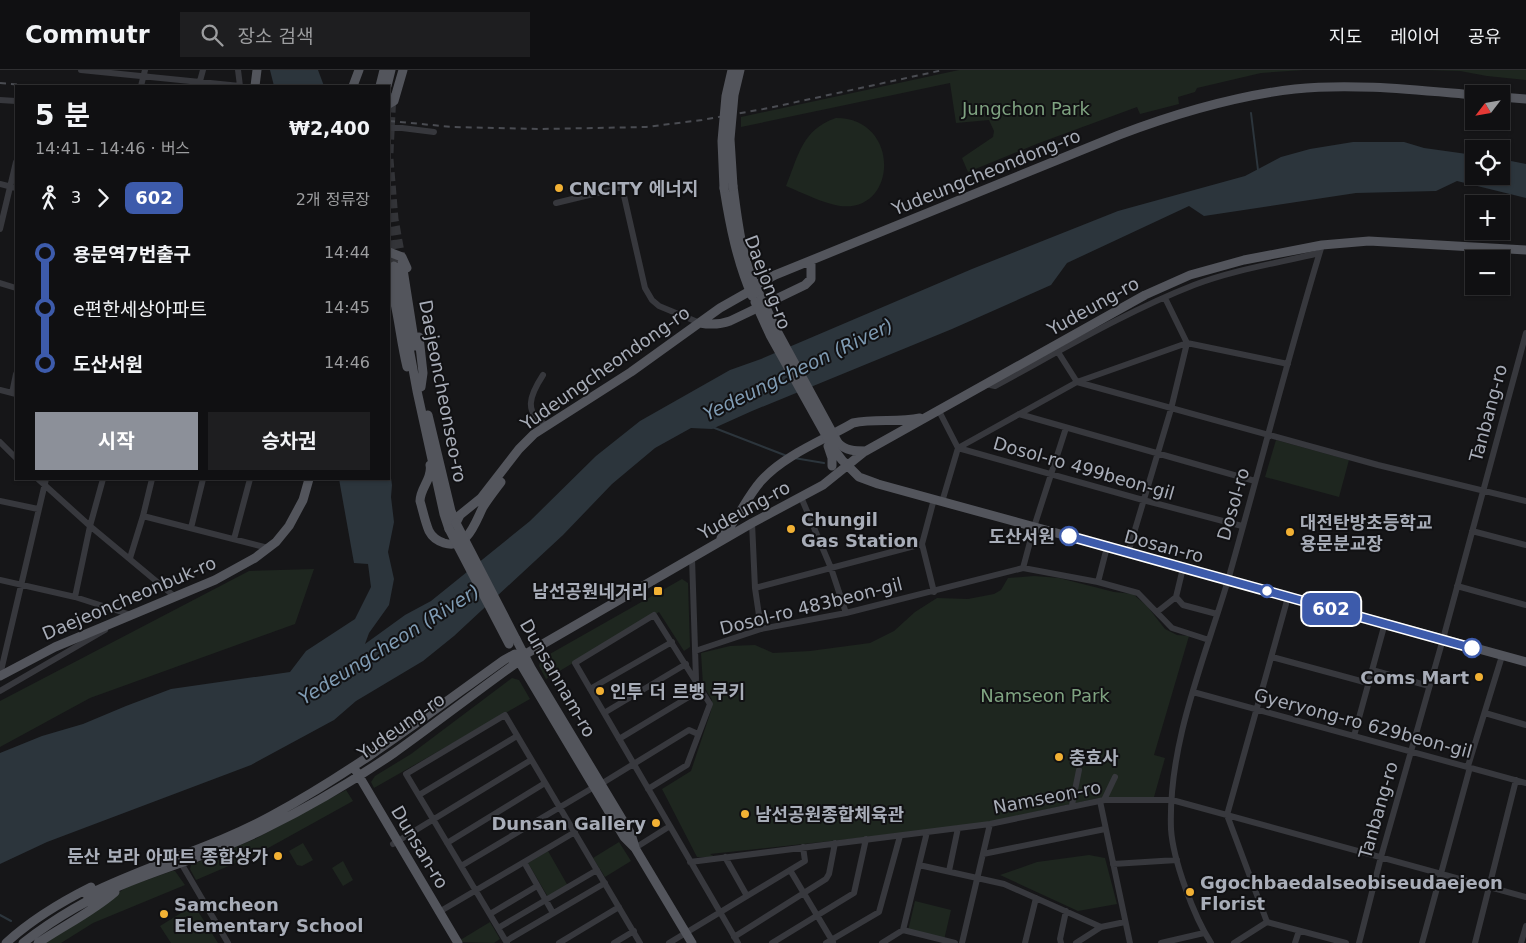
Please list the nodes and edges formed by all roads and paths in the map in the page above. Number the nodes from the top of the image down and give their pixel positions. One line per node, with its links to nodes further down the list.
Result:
1 (81, 70): 2 (street)
2 (92, 70): 12 (street)
3 (203, 70): 13 (street)
4 (238, 70): 15 (street)
5 (257, 70): 16 (main road)
6 (359, 70): 17 (main road)
7 (391, 70): 19 (main road)
8 (398, 70): 19 (main road)
9 (403, 70): 19 (main road)
10 (732, 70): 29 (main road, Daejong-ro, bridge)
11 (740, 70): 29 (main road, Daejong-ro, bridge)
12 (144, 74): 13 (street)
13 (200, 81): 14 (street)
14 (232, 85)
15 (240, 85)
16 (255, 85)
17 (353, 85)
18 (1465, 94): 35 (main road, Yudeungcheondong-ro)
19 (390, 98)
20 (1510, 98): 21 (main road)
21 (1526, 99)
22 (0, 100): 23 (street)
23 (15, 101)
24 (390, 128): 25 (street)
25 (434, 132)
26 (15, 170): 28 (street)
27 (0, 184): 28 (street)
28 (13, 187): 31 (street)
29 (728, 187): 40 (main road, Daejong-ro)
30 (556, 203): 43 (street)
31 (0, 229)
32 (1321, 249): 33 (main road, Yudeung-ro); 41 (street); 47 (street, Dosol-ro); 50 (main road, Yudeung-ro)
33 (1526, 250)
34 (390, 252): 51 (main road)
35 (811, 262): 40 (main road, Yudeungcheondong-ro); 43 (main road)
36 (398, 265): 51 (main road, Daejeoncheonseo-ro)
37 (390, 282): 51 (main road)
38 (0, 283): 39 (street)
39 (15, 288)
40 (752, 289): 42 (main road, Daejong-ro); 43 (main road, Yudeungcheondong-ro)
41 (1164, 298): 45 (street); 46 (street)
42 (758, 300): 57 (main road, Daejong-ro, bridge); 63 (main road, Daejong-ro, bridge)
43 (700, 323): 58 (main road, Yudeungcheondong-ro)
44 (1526, 333): 79 (street, Tanbang-ro)
45 (1187, 343): 47 (street); 49 (street); 54 (street)
46 (1058, 352): 49 (street); 50 (street)
47 (1288, 364): 61 (street, Dosol-ro)
48 (543, 375): 58 (street)
49 (1077, 382): 54 (street); 56 (street)
50 (986, 384): 55 (main road, Yudeung-ro)
51 (419, 389): 60 (main road); 81 (main road, Daejeoncheonseo-ro)
52 (0, 390): 53 (street)
53 (14, 393)
54 (1171, 409): 61 (street); 67 (street)
55 (936, 413): 64 (street); 65 (main road, Yudeung-ro); 98 (main road)
56 (1018, 414): 59 (street); 64 (street)
57 (819, 423): 69 (main road, Daejong-ro, bridge); 78 (main road, bridge)
58 (548, 426): 66 (main road, Yudeungcheondong-ro)
59 (1066, 428): 67 (street); 70 (street)
60 (426, 433): 66 (main road); 91 (main road)
61 (1268, 434): 76 (street, Dosol-ro); 79 (street)
62 (0, 442): 68 (street)
63 (838, 444): 65 (main road); 69 (main road, Daejong-ro, bridge)
64 (958, 448): 70 (street, Dosol-ro 499beon-gil); 82 (street)
65 (866, 451): 69 (main road, Yudeung-ro)
66 (515, 454): 86 (main road, Yudeungcheondong-ro)
67 (1158, 454): 76 (street); 83 (street)
68 (15, 457)
69 (844, 463): 78 (main road, Yudeung-ro); 82 (main road, Dosan-ro)
70 (1050, 474): 83 (street, Dosol-ro 499beon-gil); 93 (street)
71 (103, 480): 90 (street)
72 (152, 480): 88 (street)
73 (203, 480): 94 (street)
74 (250, 480): 96 (street)
75 (309, 480): 101 (main road, Daejeoncheonbuk-ro)
76 (1255, 481): 92 (street, Dosol-ro)
77 (45, 482): 87 (street); 90 (street)
78 (823, 485): 80 (main road, Yudeung-ro)
79 (1483, 490): 85 (street); 95 (street, Tanbang-ro)
80 (801, 497): 89 (main road, Yudeung-ro); 105 (street)
81 (448, 500): 86 (main road); 91 (main road, Daejeoncheonseo-ro)
82 (938, 500): 93 (main road, Dosan-ro); 97 (street)
83 (1143, 500): 92 (street, Dosol-ro 499beon-gil); 102 (street)
84 (0, 501): 87 (street)
85 (1526, 501)
86 (470, 507): 91 (main road, Yudeungcheondong-ro)
87 (38, 509): 111 (street)
88 (143, 516): 94 (street, Daejeoncheonbuk-ro); 103 (street)
89 (752, 523): 98 (main road, Yudeung-ro); 113 (street)
90 (90, 526): 103 (street); 116 (street)
91 (453, 526): 133 (main road, Dunsannam-ro, bridge)
92 (1242, 526): 109 (street, Dosol-ro)
93 (1034, 527): 100 (main road, Dosan-ro); 106 (street)
94 (191, 528): 96 (street, Daejeoncheonbuk-ro)
95 (1472, 531): 99 (street); 112 (street, Tanbang-ro)
96 (234, 539): 101 (street, Daejeoncheonbuk-ro)
97 (922, 544): 105 (street); 114 (street)
98 (714, 545): 104 (main road, Yudeung-ro)
99 (1526, 545)
100 (1107, 547): 102 (main road, Dosan-ro); 110 (street)
101 (268, 548): 115 (main road, Daejeoncheonbuk-ro)
102 (1128, 553): 107 (main road, Dosan-ro)
103 (130, 558): 115 (street)
104 (692, 558): 131 (street); 133 (main road, Yudeung-ro)
105 (831, 568): 113 (street); 120 (street)
106 (1023, 568): 110 (street, Dosol-ro 483beon-gil); 114 (street, Dosol-ro 483beon-gil)
107 (1183, 568): 109 (main road, Dosan-ro); 117 (street)
108 (0, 580): 111 (street)
109 (1228, 580): 118 (main road, Dosan-ro); 122 (street, Dosol-ro)
110 (1098, 582): 121 (street, Dosol-ro 483beon-gil)
111 (20, 584): 116 (street); 139 (street)
112 (1457, 586): 119 (street); 128 (street, Tanbang-ro)
113 (755, 588): 126 (street)
114 (934, 592): 120 (street, Dosol-ro 483beon-gil)
115 (174, 596): 123 (main road, Daejeoncheonbuk-ro)
116 (75, 597): 123 (street)
117 (1176, 597): 121 (street); 122 (street)
118 (1288, 597): 125 (main road, Dosan-ro); 134 (street)
119 (1526, 605)
120 (846, 612): 126 (street, Dosol-ro 483beon-gil)
121 (1157, 612): 129 (street, Dosol-ro 483beon-gil)
122 (1217, 614): 129 (street, Dosol-ro)
123 (132, 615): 124 (main road, Daejeoncheonbuk-ro)
124 (122, 620): 127 (main road, Daejeoncheonbuk-ro); 135 (street)
125 (1385, 623): 128 (main road, Dosan-ro); 138 (street)
126 (761, 630): 131 (street, Dosol-ro 483beon-gil)
127 (92, 631): 135 (street); 139 (main road, Daejeoncheonbuk-ro)
128 (1443, 639): 132 (main road, Dosan-ro); 142 (street, Tanbang-ro)
129 (1209, 640): 146 (street, Dosol-ro)
130 (672, 642): 137 (street); 143 (street); 143 (street)
131 (695, 651): 140 (street)
132 (1502, 656): 136 (main road, Dosan-ro); 149 (street)
133 (520, 657): 160 (main road, Yudeung-ro); 165 (main road, Dunsannam-ro)
134 (1272, 657): 141 (street); 147 (street)
135 (55, 659): 145 (street)
136 (1526, 662)
137 (686, 664): 140 (street); 148 (street)
138 (1372, 670): 141 (street); 142 (street)
139 (0, 675)
140 (696, 680): 144 (street)
141 (1368, 683): 153 (street)
142 (1429, 686): 155 (street, Tanbang-ro)
143 (590, 689): 148 (street)
144 (702, 689): 151 (street); 154 (street)
145 (0, 690)
146 (1192, 692): 147 (street, Gyeryong-ro 629beon-gil); 169 (street, Dosol-ro)
147 (1257, 709): 153 (street, Gyeryong-ro 629beon-gil); 172 (street)
148 (604, 713): 154 (street)
149 (1484, 713): 150 (street); 158 (street)
150 (1526, 725)
151 (698, 734): 157 (street); 166 (street)
152 (517, 736): 156 (street); 167 (street); 167 (street)
153 (1354, 736): 155 (street, Gyeryong-ro 629beon-gil)
154 (619, 739): 157 (street)
155 (1411, 751): 158 (street, Gyeryong-ro 629beon-gil); 189 (street, Tanbang-ro)
156 (532, 760): 163 (street); 173 (street)
157 (634, 764): 165 (street); 166 (street)
158 (1468, 766): 162 (street, Gyeryong-ro 629beon-gil); 200 (street)
159 (1079, 770): 170 (street)
160 (354, 773): 182 (main road, Dunsan-ro); 193 (main road, Yudeung-ro); 202 (main road, Yudeung-ro)
161 (1115, 777): 168 (street)
162 (1516, 780): 164 (street, Gyeryong-ro 629beon-gil); 205 (street)
163 (545, 783): 171 (street); 183 (street)
164 (1526, 783)
165 (598, 785): 171 (street); 186 (main road, Dunsannam-ro)
166 (648, 789): 175 (street)
167 (419, 795): 173 (street)
168 (1102, 800): 169 (street, Namseon-ro); 170 (street, Namseon-ro); 177 (street)
169 (1172, 800): 172 (street, Namseon-ro); 190 (street, Dosol-ro)
170 (1072, 805): 174 (street, Namseon-ro)
171 (560, 808): 178 (street); 196 (street)
172 (1228, 815): 189 (street, Namseon-ro); 220 (street)
173 (433, 820): 182 (street); 183 (street)
174 (990, 824): 176 (street, Namseon-ro); 187 (street)
175 (670, 826): 186 (street); 192 (street)
176 (958, 828): 179 (street, Namseon-ro); 199 (street)
177 (1105, 829): 187 (street); 194 (street)
178 (574, 832): 191 (street); 197 (street)
179 (927, 832): 180 (street, Namseon-ro); 195 (street)
180 (900, 836): 181 (street, Namseon-ro); 231 (street)
181 (866, 839): 184 (street, Namseon-ro); 218 (street)
182 (395, 843): 213 (main road, Dunsan-ro); 237 (main road, Dunsan-ro)
183 (447, 843): 196 (street)
184 (835, 843): 185 (street, Namseon-ro); 207 (street)
185 (803, 847): 188 (street, Namseon-ro); 198 (street)
186 (635, 848): 227 (main road, Dunsannam-ro)
187 (983, 854): 201 (street)
188 (725, 857): 192 (street, Namseon-ro); 208 (street)
189 (1381, 857): 200 (street, Namseon-ro); 257 (street, Tanbang-ro)
190 (1177, 860): 194 (street); 228 (street, Dosol-ro)
191 (524, 862): 204 (street); 206 (street)
192 (690, 862): 214 (street)
193 (181, 863): 202 (main road, Yudeung-ro); 236 (street)
194 (1113, 864): 219 (street)
195 (919, 865): 199 (street); 224 (street)
196 (461, 866): 206 (street)
197 (597, 870): 203 (street); 211 (street)
198 (790, 870): 207 (street); 208 (street)
199 (949, 872): 201 (street)
200 (1441, 874): 205 (street, Namseon-ro); 258 (street)
201 (977, 878): 210 (street); 247 (street)
202 (120, 882): 232 (main road); 233 (main road, Yudeung-ro); 234 (main road, Yudeung-ro); 235 (main road)
203 (605, 883): 212 (street); 216 (street)
204 (537, 886): 211 (street); 217 (street)
205 (1489, 886): 209 (street, Namseon-ro); 259 (street)
206 (476, 890): 213 (street); 217 (street)
207 (804, 893): 218 (street); 229 (street)
208 (747, 896): 214 (street)
209 (1526, 897)
210 (1036, 898): 215 (street); 248 (street)
211 (546, 900): 216 (street); 223 (street)
212 (619, 907): 226 (street); 239 (street)
213 (439, 912): 238 (main road, Dunsan-ro)
214 (720, 912): 227 (street); 229 (street)
215 (1066, 912): 222 (street); 249 (street)
216 (553, 913): 230 (street)
217 (490, 914): 223 (street)
218 (817, 916): 231 (street); 244 (street)
219 (1125, 922): 222 (street); 251 (street)
220 (1266, 922): 225 (street); 254 (street)
221 (1526, 926): 260 (street)
222 (1101, 927): 250 (street)
223 (498, 928): 230 (street)
224 (903, 930): 245 (street); 246 (street)
225 (1299, 931): 255 (street); 256 (street)
226 (634, 932): 240 (street); 241 (street)
227 (686, 933): 242 (street); 243 (main road, Dunsannam-ro)
228 (1204, 933): 252 (street); 253 (street, Dosol-ro)
229 (736, 940)
230 (506, 942)
231 (830, 942)
232 (6, 943)
233 (14, 943)
234 (23, 943)
235 (38, 943)
236 (228, 943)
237 (452, 943)
238 (458, 943)
239 (559, 943)
240 (614, 943)
241 (640, 943)
242 (669, 943)
243 (692, 943)
244 (772, 943)
245 (882, 943)
246 (955, 943)
247 (962, 943)
248 (1025, 943)
249 (1061, 943)
250 (1076, 943)
251 (1130, 943)
252 (1161, 943)
253 (1211, 943)
254 (1234, 943)
255 (1295, 943)
256 (1346, 943)
257 (1359, 943)
258 (1422, 943)
259 (1475, 943)
260 (1522, 943)

